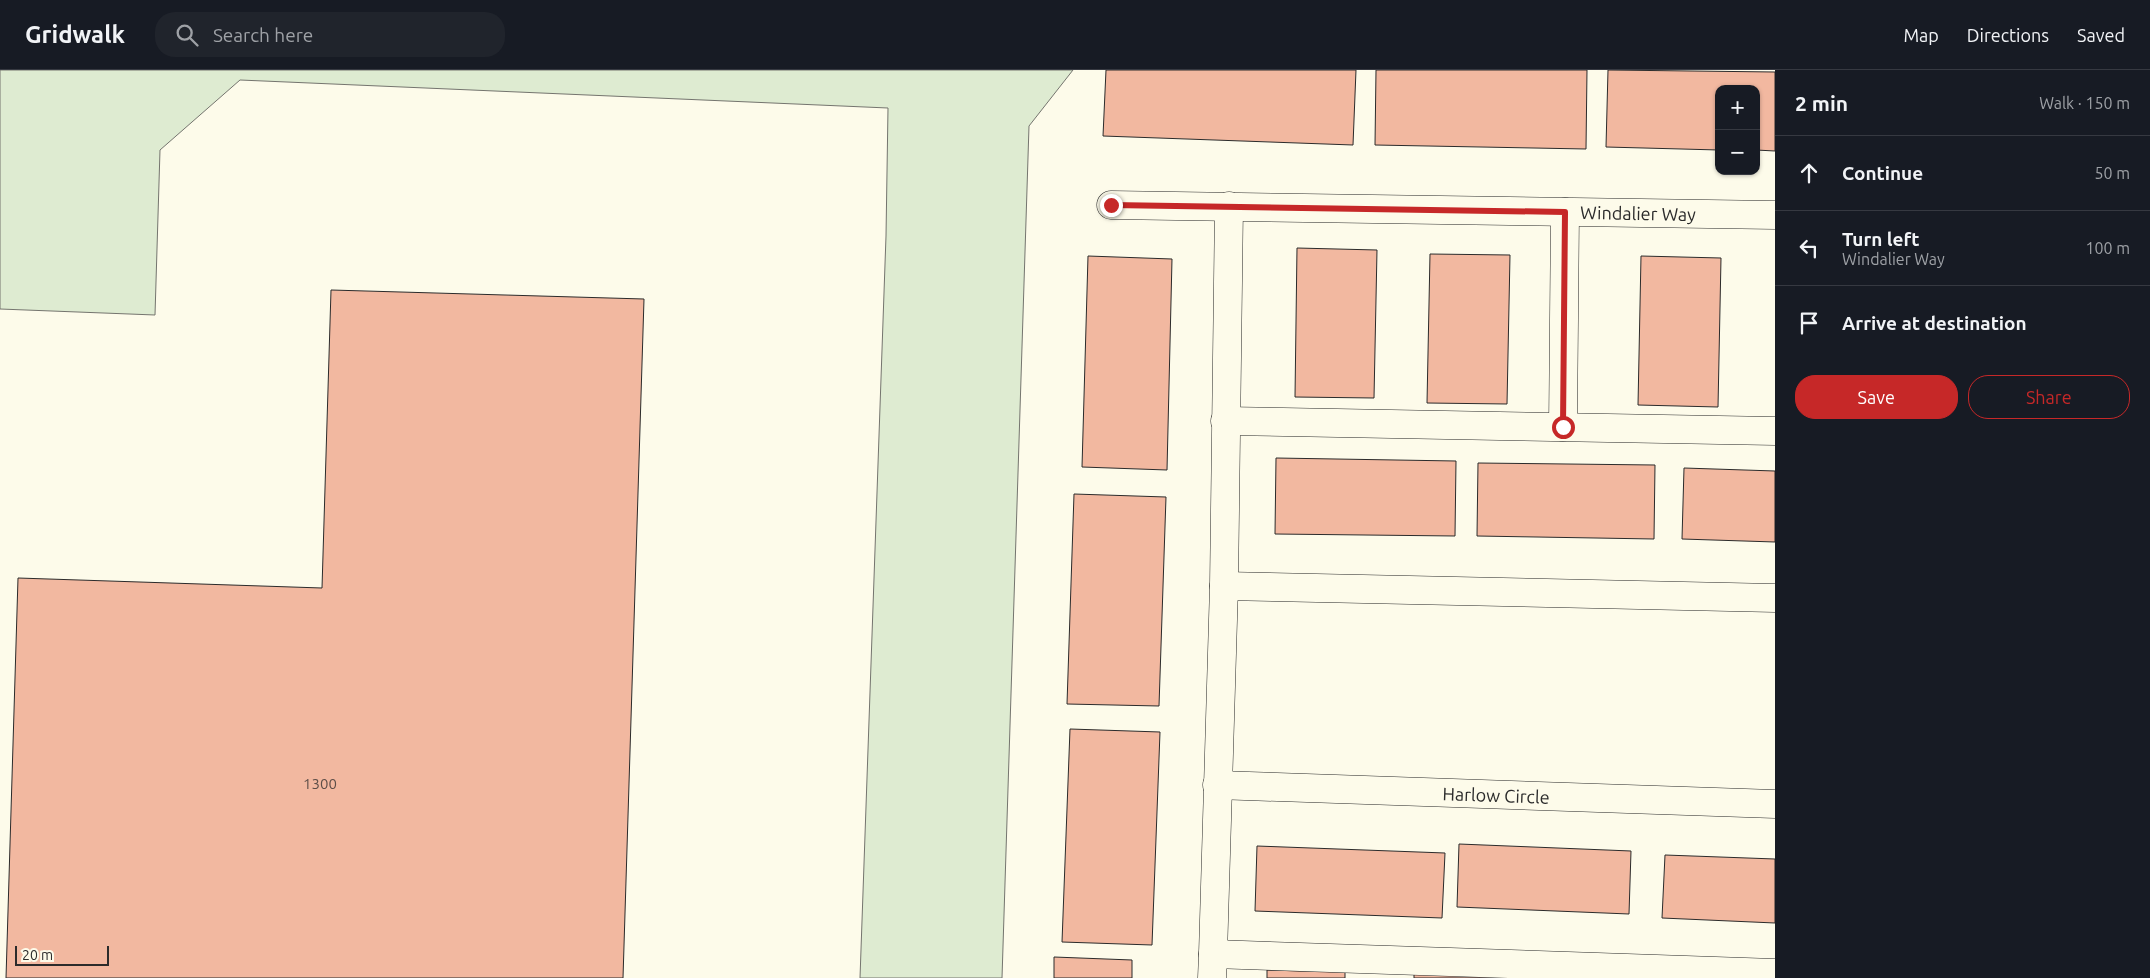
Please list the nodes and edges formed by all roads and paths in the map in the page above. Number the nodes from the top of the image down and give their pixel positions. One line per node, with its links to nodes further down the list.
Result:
1 (1111, 205): 2 (street, Windalier Way)
2 (1229, 206): 3 (street, Windalier Way); 5 (street)
3 (1565, 212): 4 (street, Windalier Way); 6 (street)
4 (1775, 215)
5 (1225, 421): 6 (street); 8 (street)
6 (1563, 427): 7 (street)
7 (1775, 431)
8 (1224, 586): 9 (street); 10 (street)
9 (1775, 598)
10 (1217, 785): 11 (street, Harlow Circle); 12 (street)
11 (1775, 804)
12 (1213, 966): 13 (street)
13 (1374, 969): 14 (street)
14 (1545, 972): 15 (street)
15 (1775, 973)

